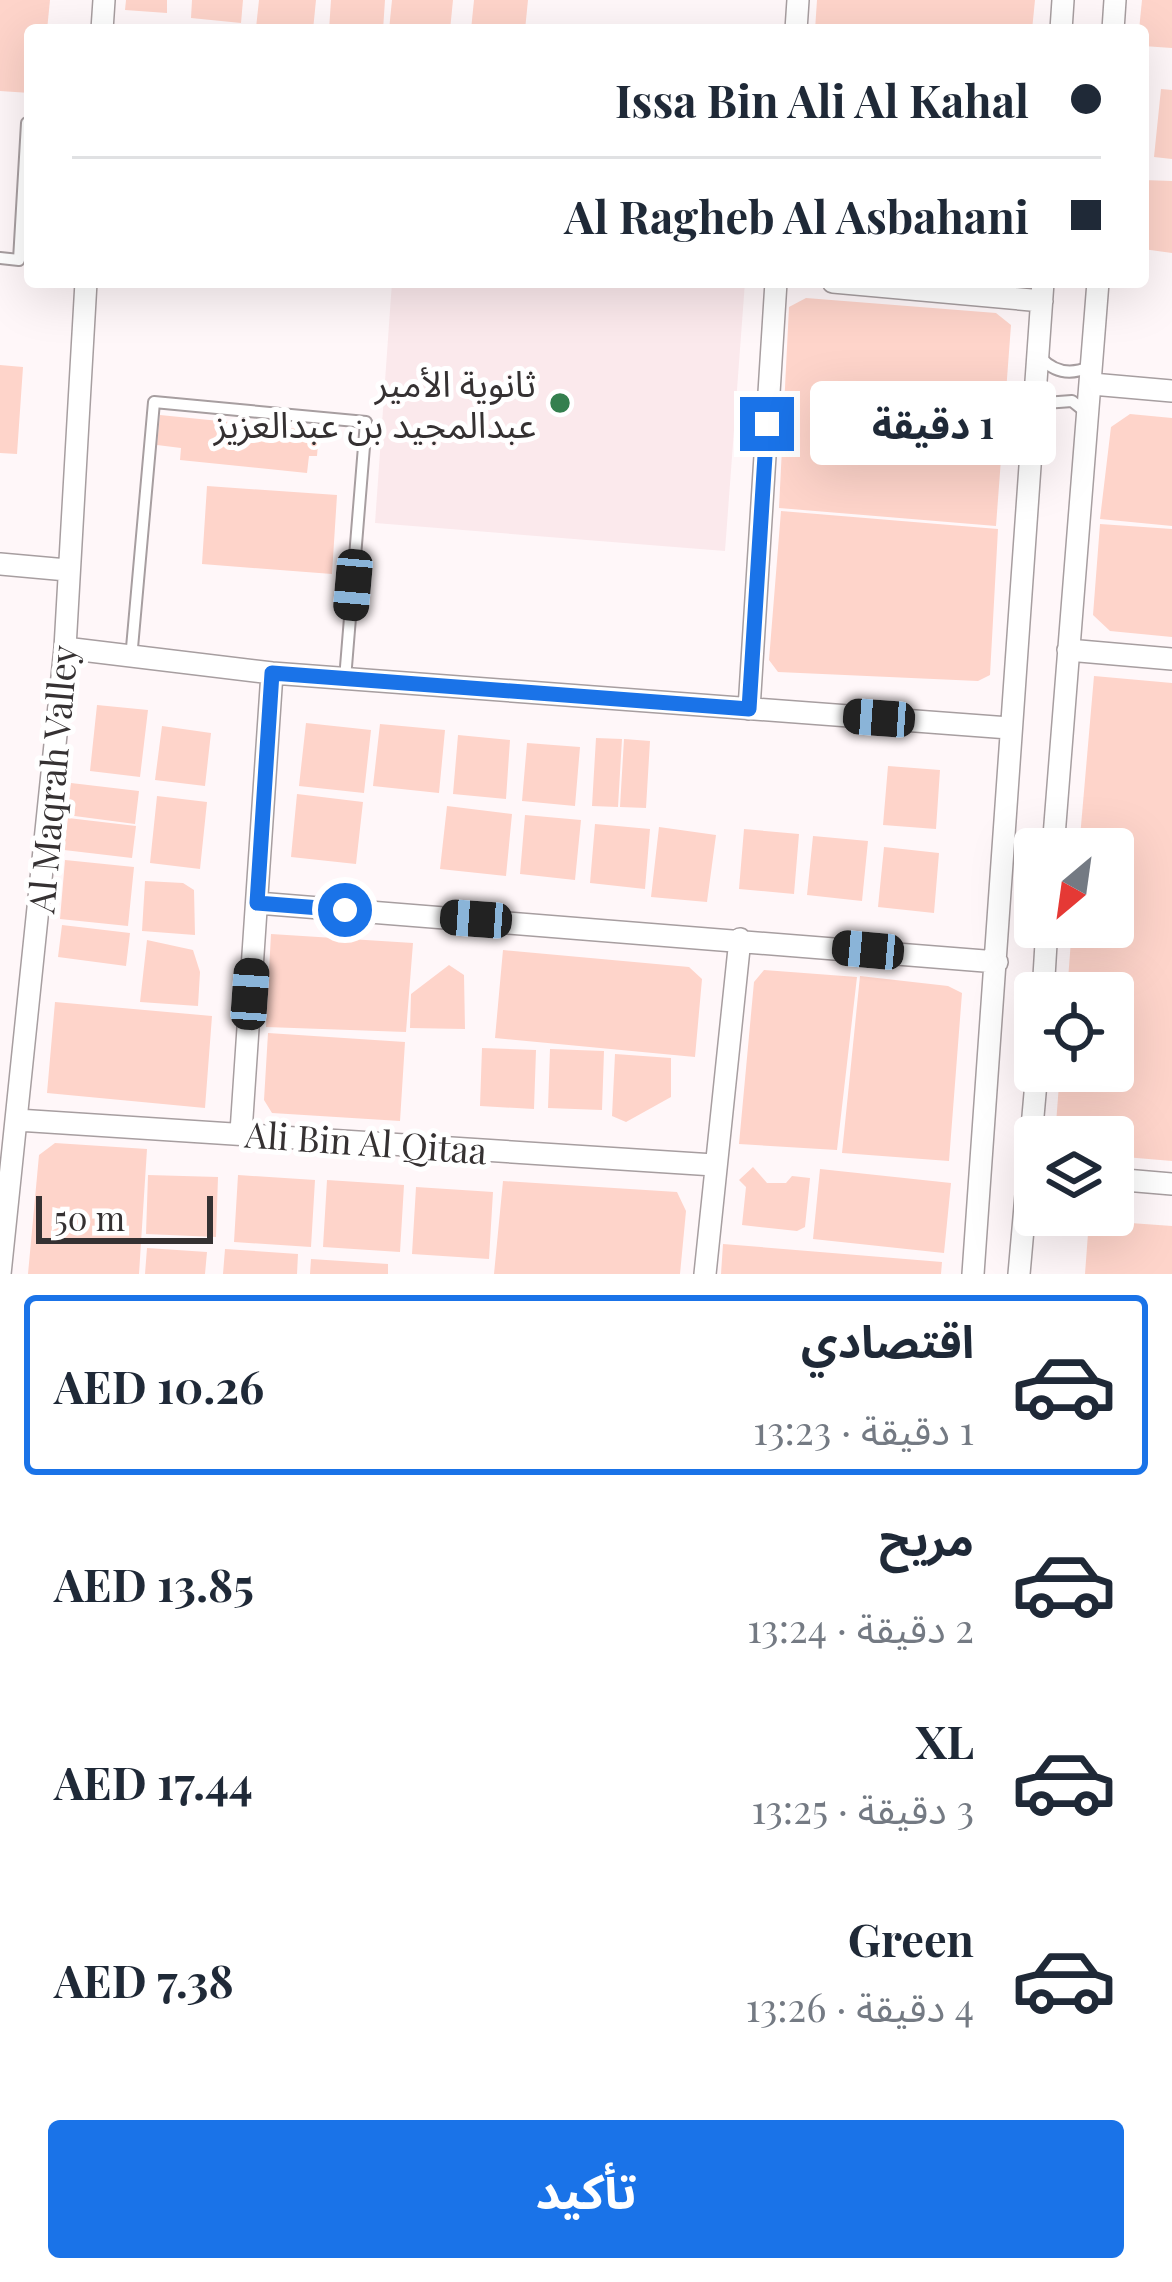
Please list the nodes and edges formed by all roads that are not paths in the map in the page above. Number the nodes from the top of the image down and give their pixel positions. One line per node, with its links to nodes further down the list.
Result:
1 (24, 174): 2 (lane)
2 (0, 258)
3 (86, 288): 14 (street, Al Maqrah Valley)
4 (776, 288): 21 (street)
5 (973, 288): 7 (street)
6 (1098, 288): 9 (street)
7 (1043, 291): 8 (street)
8 (1039, 356): 9 (lane); 11 (street)
9 (1093, 374): 10 (street); 12 (street)
10 (1172, 391)
11 (1035, 409): 12 (lane); 22 (street)
12 (1089, 416): 16 (street)
13 (0, 564): 14 (street)
14 (67, 570): 15 (street, Al Maqrah Valley)
15 (65, 648): 17 (street); 27 (street, Al Maqrah Valley)
16 (1068, 650): 18 (street); 23 (street)
17 (130, 659): 19 (street); 20 (lane)
18 (1172, 659)
19 (272, 673): 20 (street); 24 (street)
20 (345, 679): 21 (street)
21 (749, 709): 22 (street)
22 (1009, 728): 26 (street)
23 (1055, 828)
24 (257, 903): 25 (street); 28 (street)
25 (740, 939): 26 (street); 29 (street)
26 (997, 962): 35 (street)
27 (17, 1120): 28 (street, Ali Bin Al Qitaa); 33 (street, Al Maqrah Valley)
28 (241, 1132): 29 (street, Ali Bin Al Qitaa)
29 (714, 1166): 34 (street)
30 (1134, 1181): 31 (street)
31 (1172, 1184)
32 (1024, 1236): 36 (street)
33 (0, 1274)
34 (705, 1274)
35 (973, 1274)
36 (1019, 1274)

